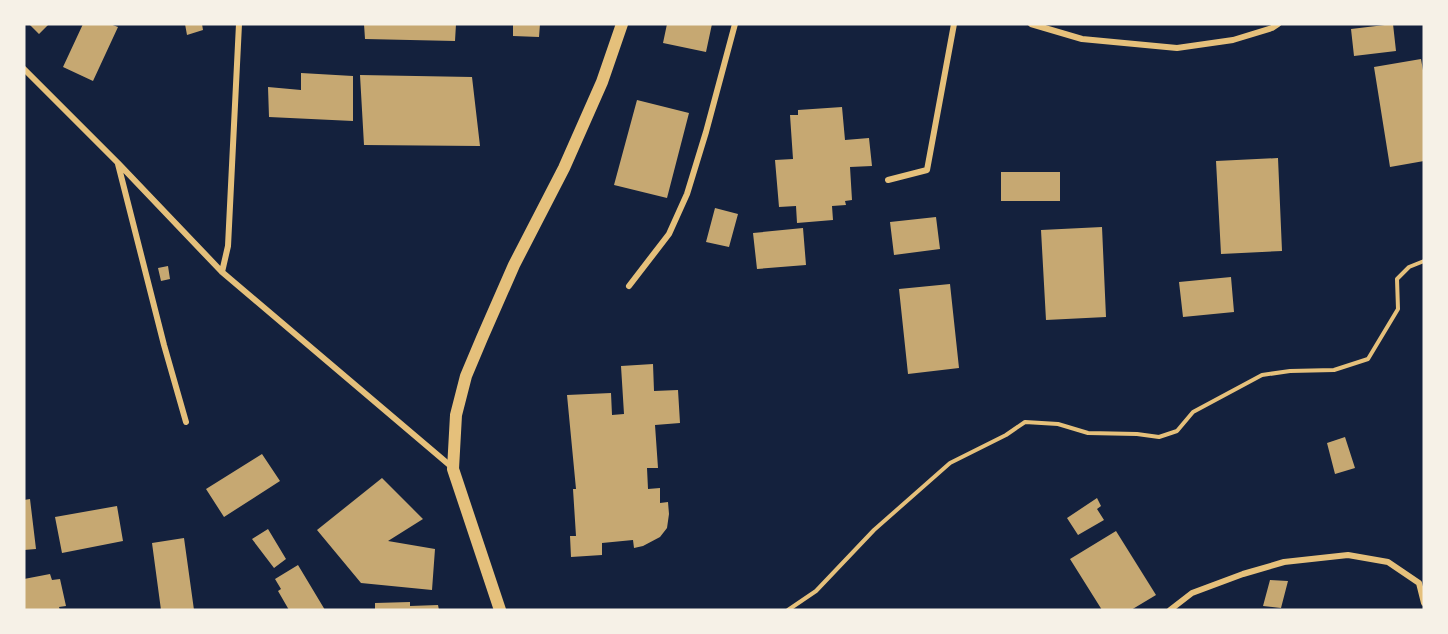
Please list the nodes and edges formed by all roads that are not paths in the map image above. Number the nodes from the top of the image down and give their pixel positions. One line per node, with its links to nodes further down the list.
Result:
1 (239, 24): 10 (street)
2 (622, 24): 13 (main road)
3 (735, 24): 11 (street)
4 (954, 24): 9 (street)
5 (1031, 24): 6 (street)
6 (1278, 24)
7 (24, 69): 8 (street)
8 (117, 163): 10 (street); 12 (street)
9 (888, 180)
10 (222, 272): 13 (street)
11 (629, 286)
12 (186, 422)
13 (453, 469): 15 (main road)
14 (1424, 603): 16 (street)
15 (500, 610)
16 (1170, 610)

